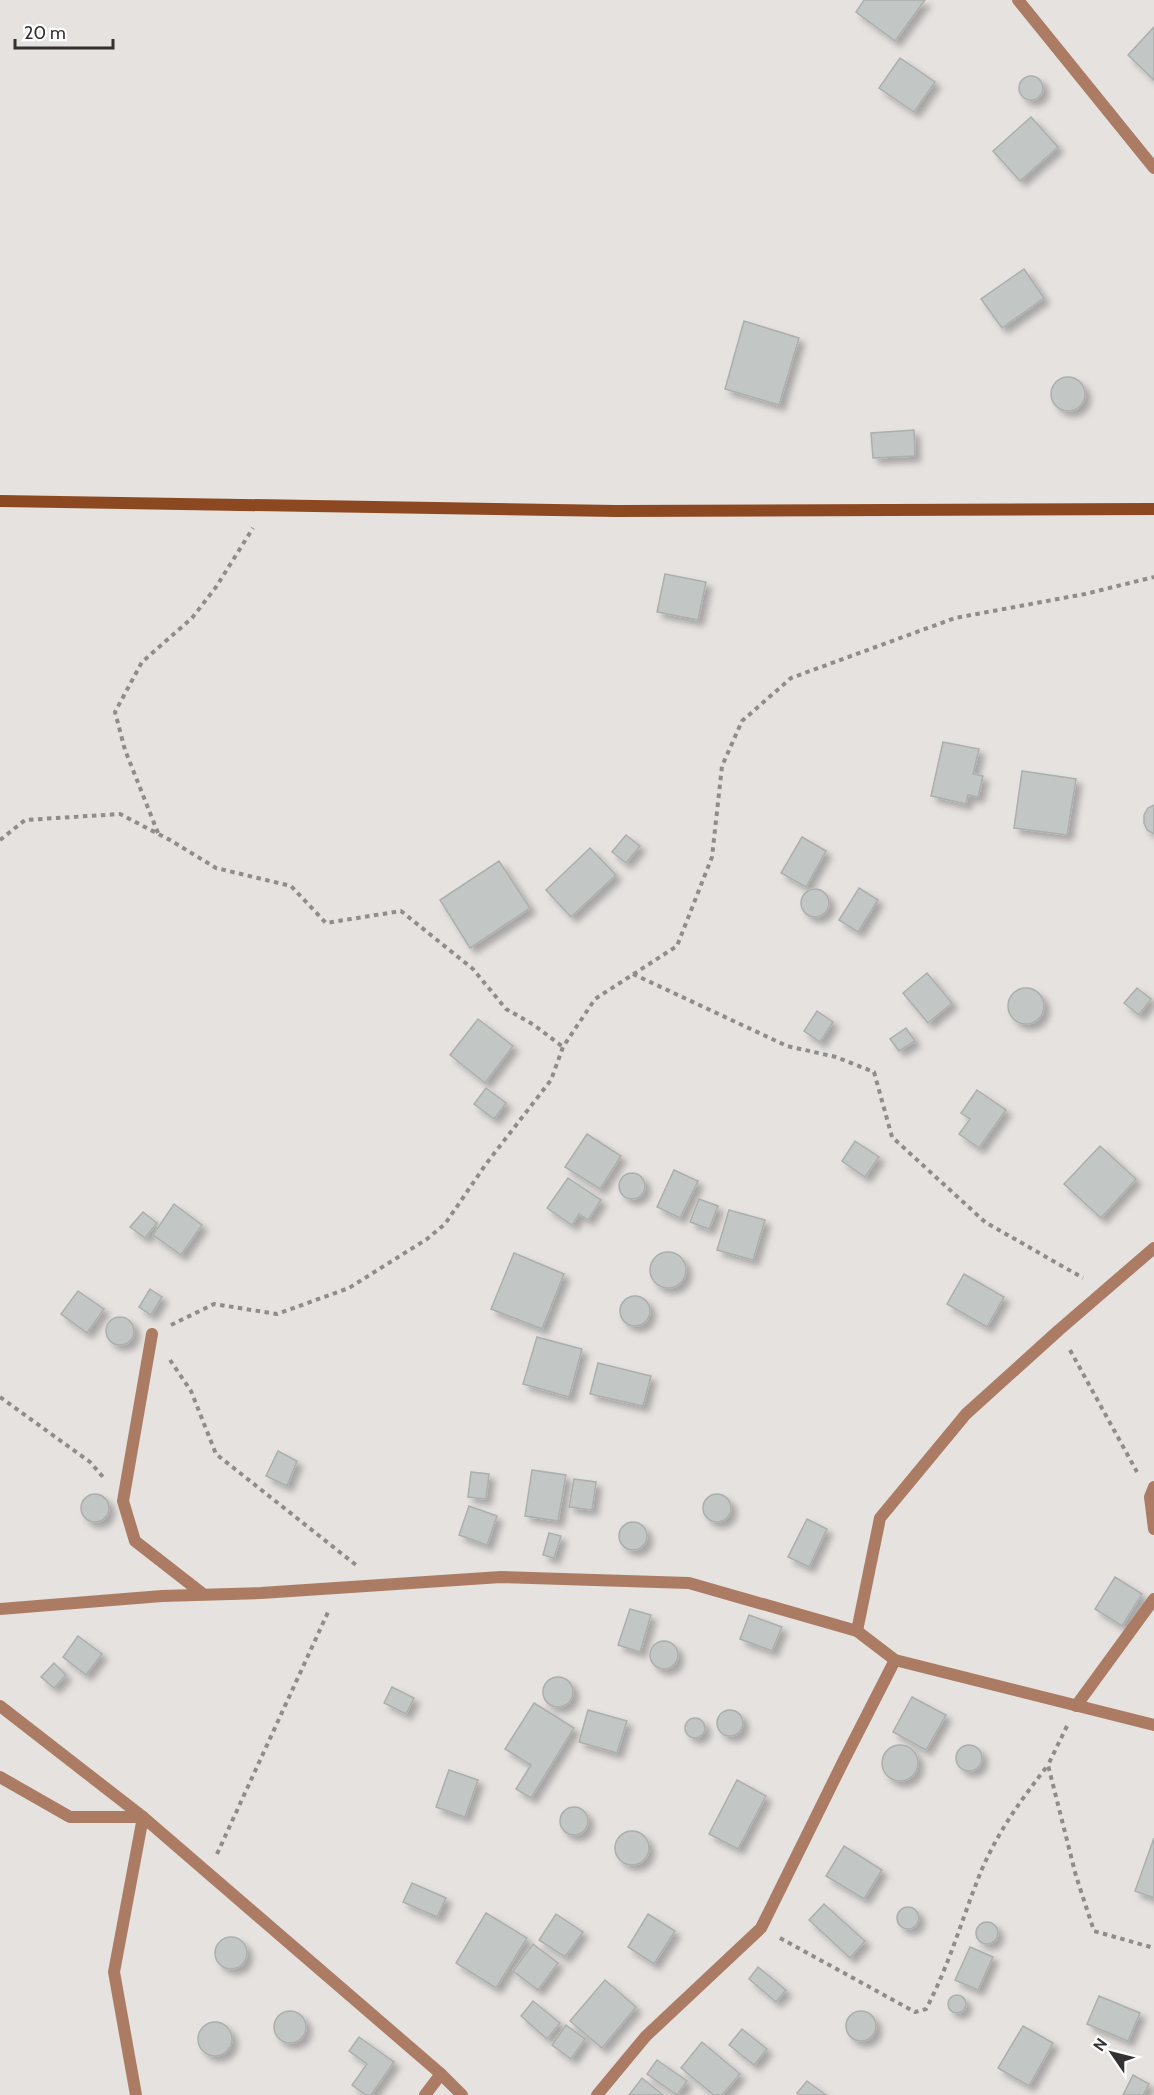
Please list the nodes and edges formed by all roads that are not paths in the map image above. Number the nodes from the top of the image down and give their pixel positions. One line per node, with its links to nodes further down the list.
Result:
1 (1018, 0): 2 (street)
2 (1154, 168)
3 (0, 501): 4 (main road)
4 (1154, 509)
5 (1154, 1248): 12 (street)
6 (152, 1334): 9 (street)
7 (1152, 1492): 8 (street)
8 (1154, 1529)
9 (203, 1594): 11 (street); 12 (street)
10 (1154, 1599): 15 (street)
11 (0, 1609)
12 (857, 1631): 13 (street)
13 (895, 1660): 15 (street); 23 (street)
14 (0, 1706): 18 (street)
15 (1076, 1706): 16 (street)
16 (1154, 1725)
17 (0, 1777): 18 (street)
18 (143, 1817): 19 (street); 20 (street)
19 (441, 2074): 21 (street); 22 (street)
20 (136, 2095)
21 (425, 2095)
22 (462, 2095)
23 (597, 2095)

